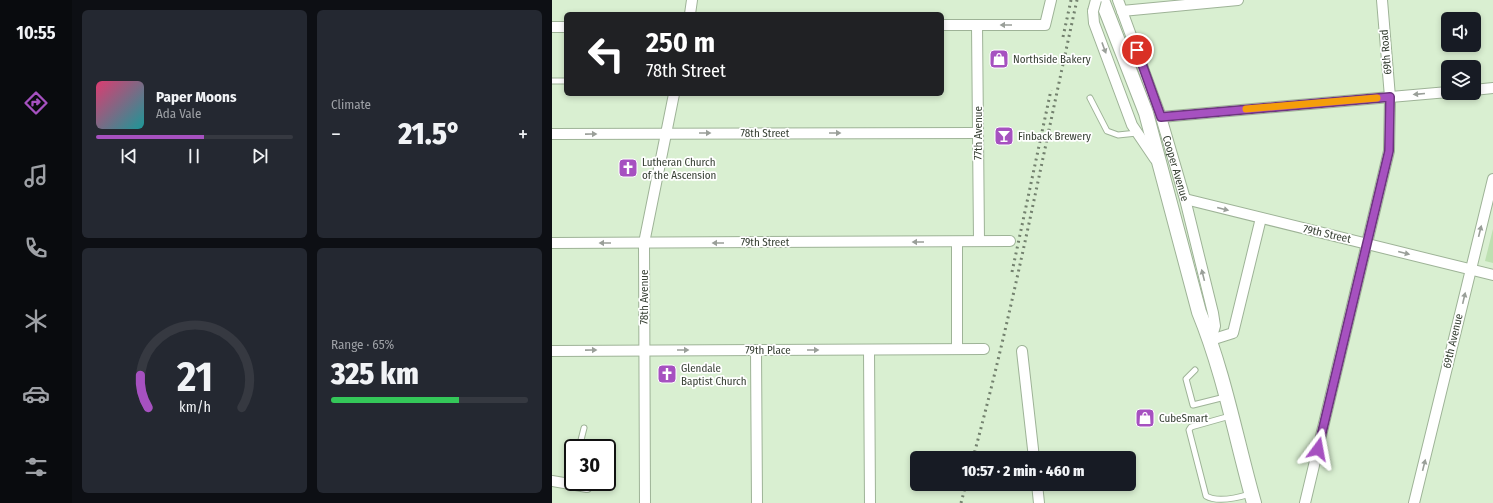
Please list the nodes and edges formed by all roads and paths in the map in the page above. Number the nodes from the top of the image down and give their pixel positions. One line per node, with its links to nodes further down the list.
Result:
1 (692, 0): 9 (street)
2 (1051, 0): 11 (street, one-way to 11)
3 (1096, 0): 7 (street, Cooper Avenue, bridge)
4 (1118, 0): 8 (street, Cooper Avenue)
5 (1238, 0): 8 (street)
6 (1382, 0): 20 (street, 69th Road)
7 (1098, 6): 25 (street, Cooper Avenue, one-way to 25); 27 (main road, Cooper Avenue)
8 (1122, 11): 22 (street, Cooper Avenue)
9 (690, 12)
10 (944, 25): 11 (street)
11 (977, 25): 24 (street, 77th Avenue)
12 (564, 27): 13 (street)
13 (552, 28)
14 (552, 81): 15 (lane)
15 (564, 81)
16 (1493, 88): 17 (street)
17 (1481, 89)
18 (1441, 93): 20 (street, one-way to 20)
19 (674, 96): 23 (street, 78th Avenue)
20 (1390, 97): 22 (street); 36 (street, 69th Road)
21 (1090, 98): 25 (lane)
22 (1161, 117): 29 (street, Cooper Avenue)
23 (666, 133): 24 (street, 78th Street, one-way to 24); 26 (street, 78th Street, one-way to 23); 34 (street, 78th Avenue)
24 (978, 133): 31 (street, 77th Avenue)
25 (1137, 133): 27 (street, Cooper Avenue)
26 (552, 134)
27 (1161, 166): 39 (main road, Cooper Avenue)
28 (1493, 179): 37 (street, 69th Avenue, one-way to 28)
29 (1185, 199): 30 (street, 79th Street, one-way to 30); 39 (street, Cooper Avenue, one-way to 29)
30 (1261, 218): 36 (street, 79th Street); 39 (street)
31 (979, 241): 32 (street, 79th Street); 33 (street, 79th Street)
32 (1010, 241)
33 (957, 242): 34 (street, 79th Street, one-way to 34); 40 (street)
34 (644, 243): 35 (street, 79th Street, one-way to 35); 43 (street, 78th Avenue)
35 (552, 244)
36 (1366, 244): 37 (street, 79th Street, one-way to 37); 61 (street, 69th Road)
37 (1471, 269): 38 (street, 79th Street); 62 (street, 69th Avenue, one-way to 37)
38 (1493, 275)
39 (1210, 340): 48 (main road, Cooper Avenue)
40 (958, 349): 41 (street, 79th Place); 45 (street, 79th Place)
41 (984, 349)
42 (552, 350): 43 (street, 79th Place, one-way to 43)
43 (644, 350): 44 (street, 79th Place, one-way to 44); 57 (street, 78th Avenue)
44 (756, 350): 45 (street, 79th Place, one-way to 45); 58 (street)
45 (869, 350): 59 (street)
46 (1022, 351): 52 (street)
47 (1195, 370): 48 (lane)
48 (1226, 397): 49 (main road, Cooper Avenue)
49 (1231, 416): 56 (main road, Cooper Avenue); 56 (lane)
50 (584, 428): 51 (lane)
51 (581, 439)
52 (1033, 451)
53 (552, 481): 54 (street)
54 (564, 483)
55 (1038, 491): 60 (street)
56 (1253, 498)
57 (645, 503)
58 (757, 503)
59 (870, 503)
60 (1039, 503)
61 (1305, 503)
62 (1414, 503)

